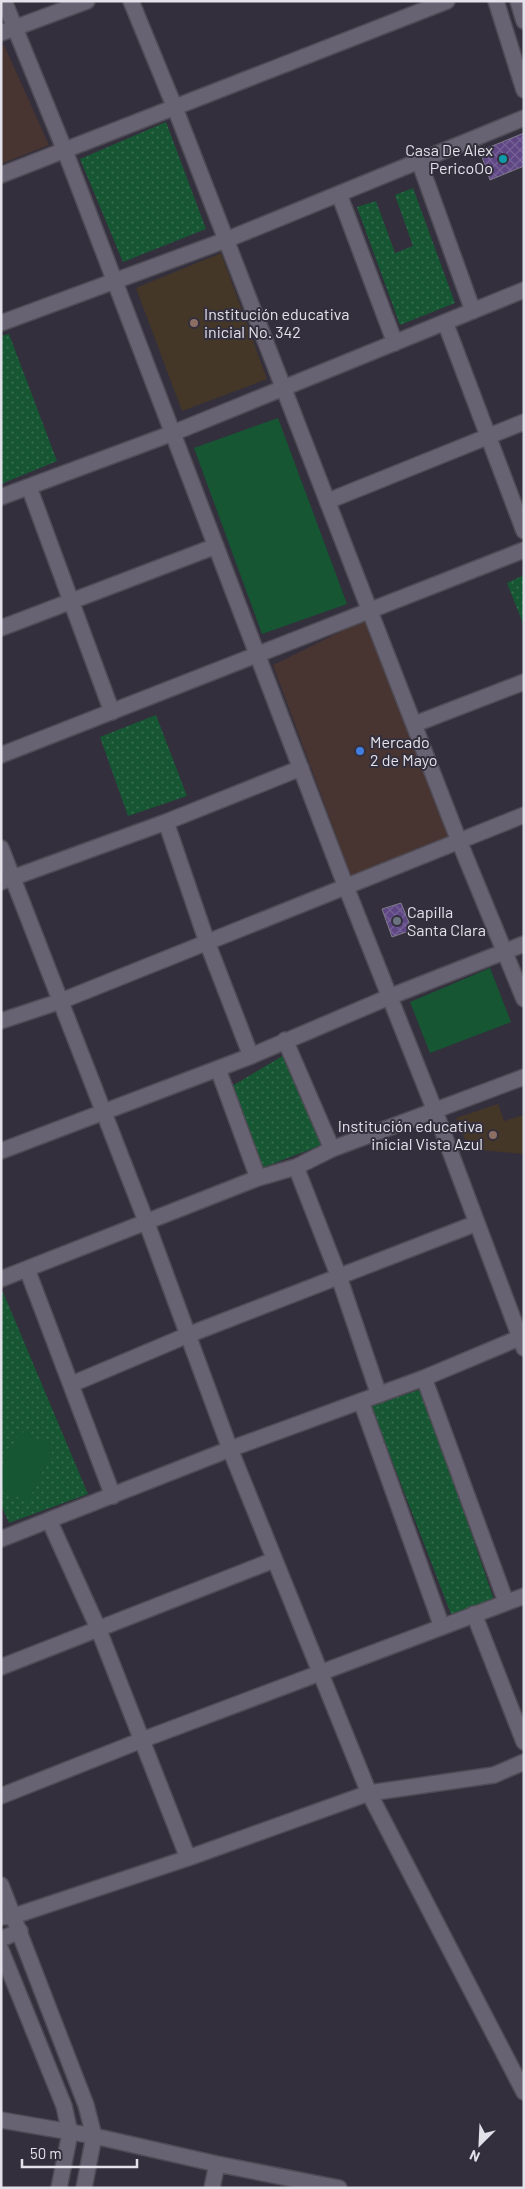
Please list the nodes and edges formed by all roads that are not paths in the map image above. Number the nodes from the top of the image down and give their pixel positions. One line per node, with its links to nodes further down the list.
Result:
1 (4, 1): 8 (street)
2 (87, 1): 8 (street)
3 (131, 1): 10 (street)
4 (447, 1): 10 (street)
5 (496, 1): 9 (street)
6 (518, 1): 7 (street)
7 (524, 21)
8 (8, 31): 12 (street)
9 (524, 90)
10 (175, 108): 12 (street); 16 (street)
11 (524, 118): 13 (street)
12 (65, 150): 14 (street); 17 (street)
13 (419, 161): 15 (street); 19 (street)
14 (1, 175)
15 (339, 194): 16 (street); 22 (street)
16 (226, 240): 17 (street); 23 (street)
17 (114, 280): 21 (street); 25 (street)
18 (524, 290): 19 (street)
19 (473, 311): 20 (street)
20 (445, 322): 22 (street); 26 (street)
21 (1, 323)
22 (395, 343): 23 (street)
23 (284, 389): 25 (street); 29 (street)
24 (524, 422): 26 (street)
25 (173, 433): 27 (street); 31 (street)
26 (488, 436): 29 (street); 30 (street)
27 (29, 486): 28 (street); 33 (street)
28 (1, 497)
29 (328, 501): 34 (street)
30 (524, 531)
31 (216, 546): 33 (street); 36 (street)
32 (524, 550): 34 (street)
33 (71, 601): 35 (street); 38 (street)
34 (370, 609): 36 (street); 39 (street)
35 (1, 628)
36 (257, 655): 38 (street); 41 (street)
37 (524, 682): 39 (street)
38 (112, 712): 40 (street)
39 (415, 724): 44 (street)
40 (1, 755)
41 (301, 768): 43 (street); 47 (street)
42 (524, 815): 44 (street)
43 (166, 822): 46 (street); 48 (street)
44 (459, 841): 47 (street); 50 (street)
45 (1, 848): 46 (street)
46 (7, 880): 53 (street)
47 (346, 886): 48 (street); 51 (street)
48 (207, 942): 53 (street); 56 (street)
49 (524, 944): 50 (street)
50 (504, 951): 51 (street); 52 (street)
51 (389, 997): 55 (street); 59 (street)
52 (524, 999)
53 (61, 1001): 54 (street); 60 (street)
54 (1, 1021)
55 (285, 1040): 56 (street); 61 (street)
56 (251, 1056): 57 (street)
57 (218, 1068): 60 (street); 64 (street)
58 (524, 1077): 59 (street)
59 (435, 1111): 61 (street); 66 (street)
60 (104, 1113): 62 (street); 65 (street)
61 (332, 1149): 63 (street)
62 (1, 1151)
63 (296, 1166): 64 (street); 68 (street)
64 (258, 1178): 65 (street)
65 (146, 1221): 67 (street); 70 (street)
66 (477, 1223): 68 (street); 71 (street)
67 (26, 1269): 69 (street); 73 (street)
68 (339, 1277): 70 (street); 74 (street)
69 (1, 1279)
70 (188, 1335): 73 (street); 76 (street)
71 (522, 1341): 72 (street)
72 (424, 1378): 74 (street); 82 (street)
73 (72, 1384): 77 (street)
74 (379, 1395): 75 (street)
75 (361, 1401): 76 (street); 84 (street)
76 (230, 1449): 77 (street); 80 (street)
77 (113, 1496): 78 (street)
78 (49, 1520): 79 (street); 85 (street)
79 (2, 1537)
80 (274, 1560): 85 (street); 87 (street)
81 (524, 1596): 82 (street)
82 (506, 1602): 83 (street)
83 (474, 1614): 84 (street); 89 (street)
84 (442, 1627): 87 (street)
85 (98, 1628): 86 (street); 88 (street)
86 (1, 1667)
87 (320, 1674): 88 (street); 91 (street)
88 (142, 1740): 92 (street); 93 (street)
89 (524, 1742)
90 (524, 1762): 91 (street)
91 (369, 1793): 93 (street); 99 (street)
92 (1, 1796)
93 (188, 1858): 95 (street)
94 (1, 1885): 95 (street)
95 (8, 1916): 96 (street)
96 (20, 1931): 97 (street); 102 (street)
97 (1, 1939)
98 (1, 1950): 101 (street)
99 (524, 2092)
100 (1, 2120): 101 (street)
101 (70, 2133): 102 (street); 104 (street)
102 (94, 2136): 103 (street); 105 (street)
103 (217, 2164): 106 (street); 107 (street)
104 (59, 2188)
105 (84, 2188)
106 (212, 2188)
107 (339, 2188)

